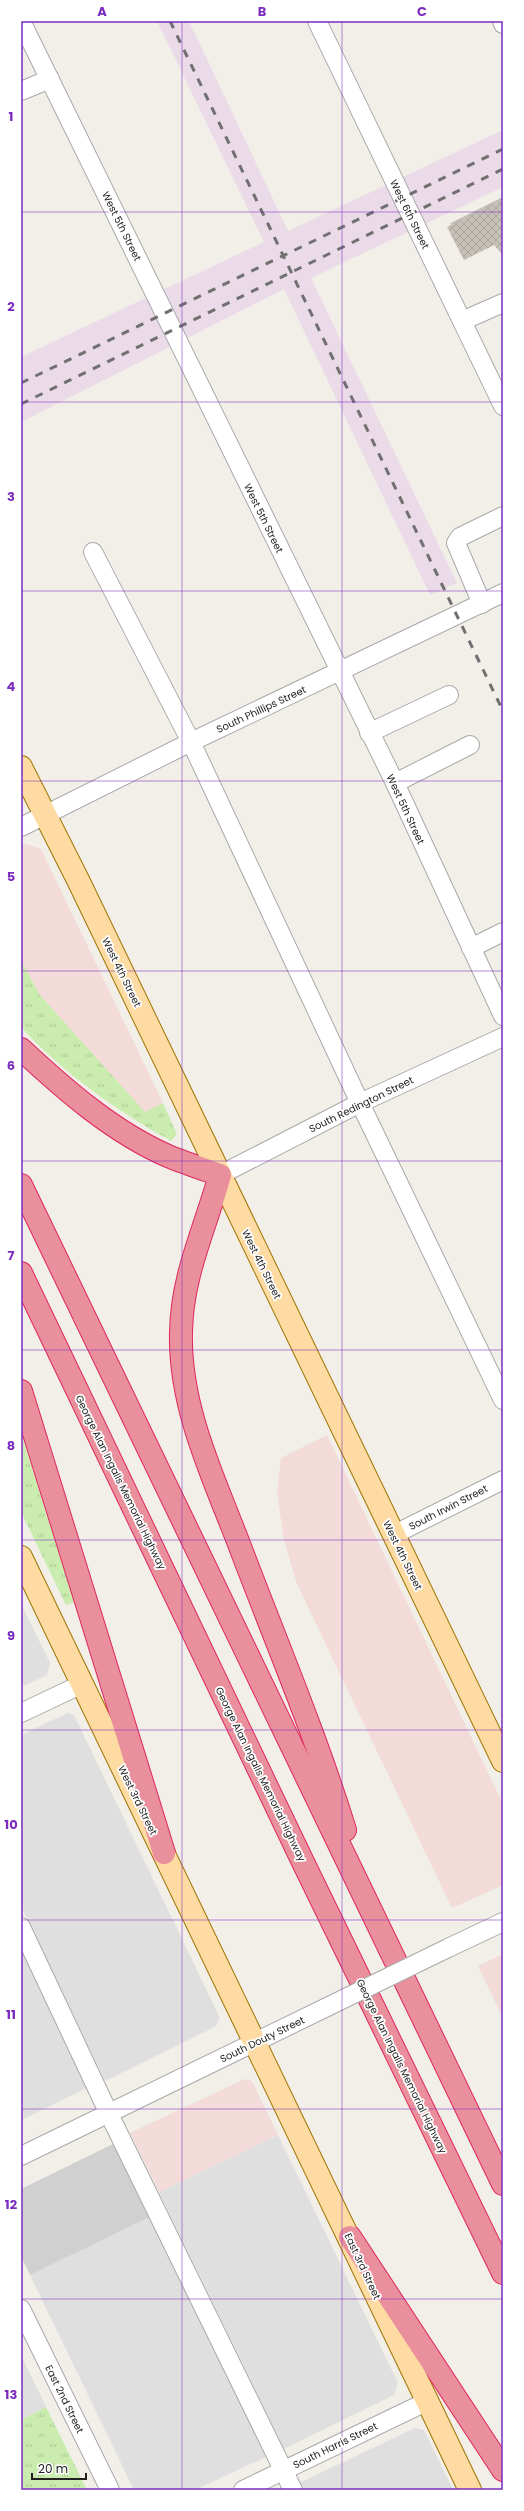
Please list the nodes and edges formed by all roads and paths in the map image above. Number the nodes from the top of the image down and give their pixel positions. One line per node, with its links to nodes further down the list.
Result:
1 (21, 21): 3 (street, West 5th Street)
2 (317, 21): 6 (street, West 6th Street)
3 (50, 79): 4 (street); 13 (street, West 5th Street)
4 (21, 91)
5 (503, 303): 6 (street)
6 (462, 321): 7 (street, West 6th Street)
7 (496, 376): 8 (street, West 6th Street)
8 (503, 406)
9 (503, 516): 12 (street)
10 (93, 552): 16 (street)
11 (503, 594): 12 (street, South Phillips Street)
12 (482, 604): 13 (street, South Phillips Street)
13 (339, 672): 15 (street, West 5th Street); 16 (street, South Phillips Street)
14 (449, 695): 15 (street)
15 (369, 733): 19 (street, West 5th Street)
16 (191, 742): 20 (street, South Phillips Street); 27 (street)
17 (470, 745): 19 (street)
18 (21, 767): 20 (main road, West 4th Street)
19 (395, 783): 23 (street, West 5th Street)
20 (46, 815): 21 (street, South Phillips Street); 28 (main road, West 4th Street)
21 (21, 827)
22 (503, 932): 23 (street)
23 (471, 948): 24 (street, West 5th Street)
24 (503, 1016)
25 (503, 1037): 27 (street, South Redington Street)
26 (21, 1049): 28 (highway)
27 (360, 1103): 28 (street, South Redington Street); 32 (street)
28 (220, 1175): 34 (main road, West 4th Street); 40 (highway)
29 (21, 1185): 40 (highway)
30 (21, 1273): 48 (highway, George Alan Ingalls Memorial Highway)
31 (21, 1391): 39 (highway)
32 (503, 1400)
33 (503, 1480): 34 (street, South Irwin Street)
34 (393, 1535): 38 (main road, West 4th Street)
35 (21, 1558): 36 (main road, West 3rd Street)
36 (82, 1684): 37 (street); 39 (main road, West 3rd Street)
37 (21, 1713)
38 (503, 1761)
39 (164, 1852): 43 (main road, West 3rd Street)
40 (369, 1904): 46 (highway)
41 (503, 1922): 43 (street, South Douty Street, bridge)
42 (21, 1927): 44 (street)
43 (256, 2043): 44 (street, South Douty Street); 47 (main road, East 3rd Street)
44 (109, 2114): 45 (street, South Douty Street); 51 (street)
45 (21, 2156)
46 (503, 2184)
47 (350, 2237): 50 (main road, East 3rd Street); 52 (highway)
48 (503, 2273)
49 (21, 2309): 53 (street, East 2nd Street)
50 (428, 2401): 51 (street, South Harris Street); 56 (main road, East 3rd Street)
51 (284, 2470): 54 (street, South Harris Street); 55 (street)
52 (503, 2470)
53 (110, 2490)
54 (242, 2490)
55 (294, 2490)
56 (470, 2490)

